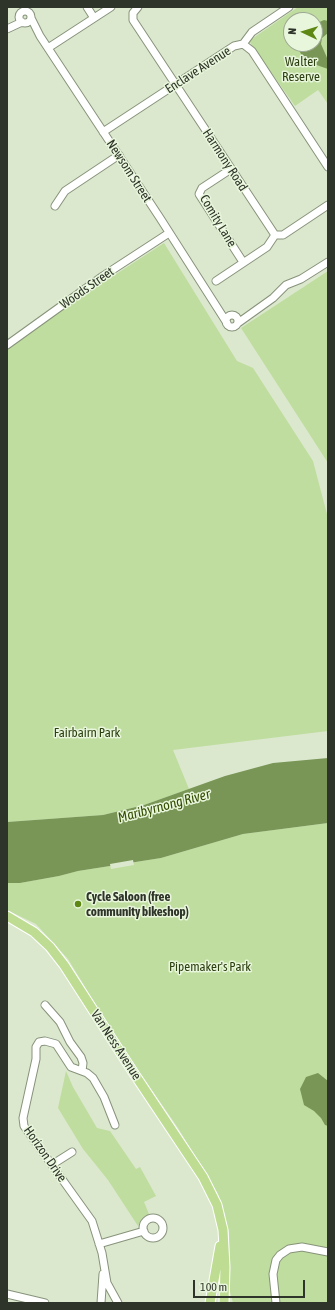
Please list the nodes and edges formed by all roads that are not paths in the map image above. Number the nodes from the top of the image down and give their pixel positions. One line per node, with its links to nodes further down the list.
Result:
1 (16, 7): 6 (street)
2 (87, 7): 7 (street)
3 (111, 7): 7 (street)
4 (138, 7): 12 (street, Harmony Road)
5 (290, 7): 10 (street, Enclave Avenue)
6 (22, 16): 8 (street); 9 (street, Newsom Street); 9 (street, Newsom Street)
7 (94, 18): 11 (street)
8 (7, 28)
9 (40, 36): 11 (street, Newsom Street)
10 (243, 44): 12 (street, Enclave Avenue); 15 (street)
11 (48, 48): 13 (street, Newsom Street)
12 (175, 84): 13 (street, Enclave Avenue); 16 (street, Harmony Road)
13 (103, 132): 14 (street, Newsom Street)
14 (119, 155): 18 (street); 19 (street, Newsom Street)
15 (328, 167)
16 (231, 169): 20 (street, Harmony Road); 21 (street, Comity Lane)
17 (328, 205): 20 (street)
18 (55, 206)
19 (169, 233): 24 (street, Newsom Street); 26 (street, Woods Street)
20 (275, 235): 21 (street)
21 (244, 262): 23 (street)
22 (328, 262): 25 (street)
23 (216, 281)
24 (217, 307): 25 (street, Newsom Street); 25 (street, Newsom Street)
25 (235, 318)
26 (7, 345)
27 (7, 916): 33 (main road, Van Ness Avenue)
28 (45, 1005): 29 (street, Horizon Drive)
29 (84, 1072): 30 (street, Horizon Drive); 32 (street, Horizon Drive)
30 (115, 1125)
31 (72, 1152): 32 (street)
32 (53, 1164): 35 (street, Horizon Drive)
33 (208, 1188): 41 (main road, Van Ness Avenue); 42 (main road, Van Ness Avenue)
34 (144, 1231): 35 (street)
35 (99, 1244): 39 (street, Horizon Drive); 40 (street, Horizon Drive)
36 (328, 1252): 43 (street)
37 (7, 1294): 38 (street)
38 (45, 1303)
39 (101, 1303): 40 (street)
40 (118, 1303)
41 (210, 1303)
42 (224, 1303)
43 (276, 1303)

